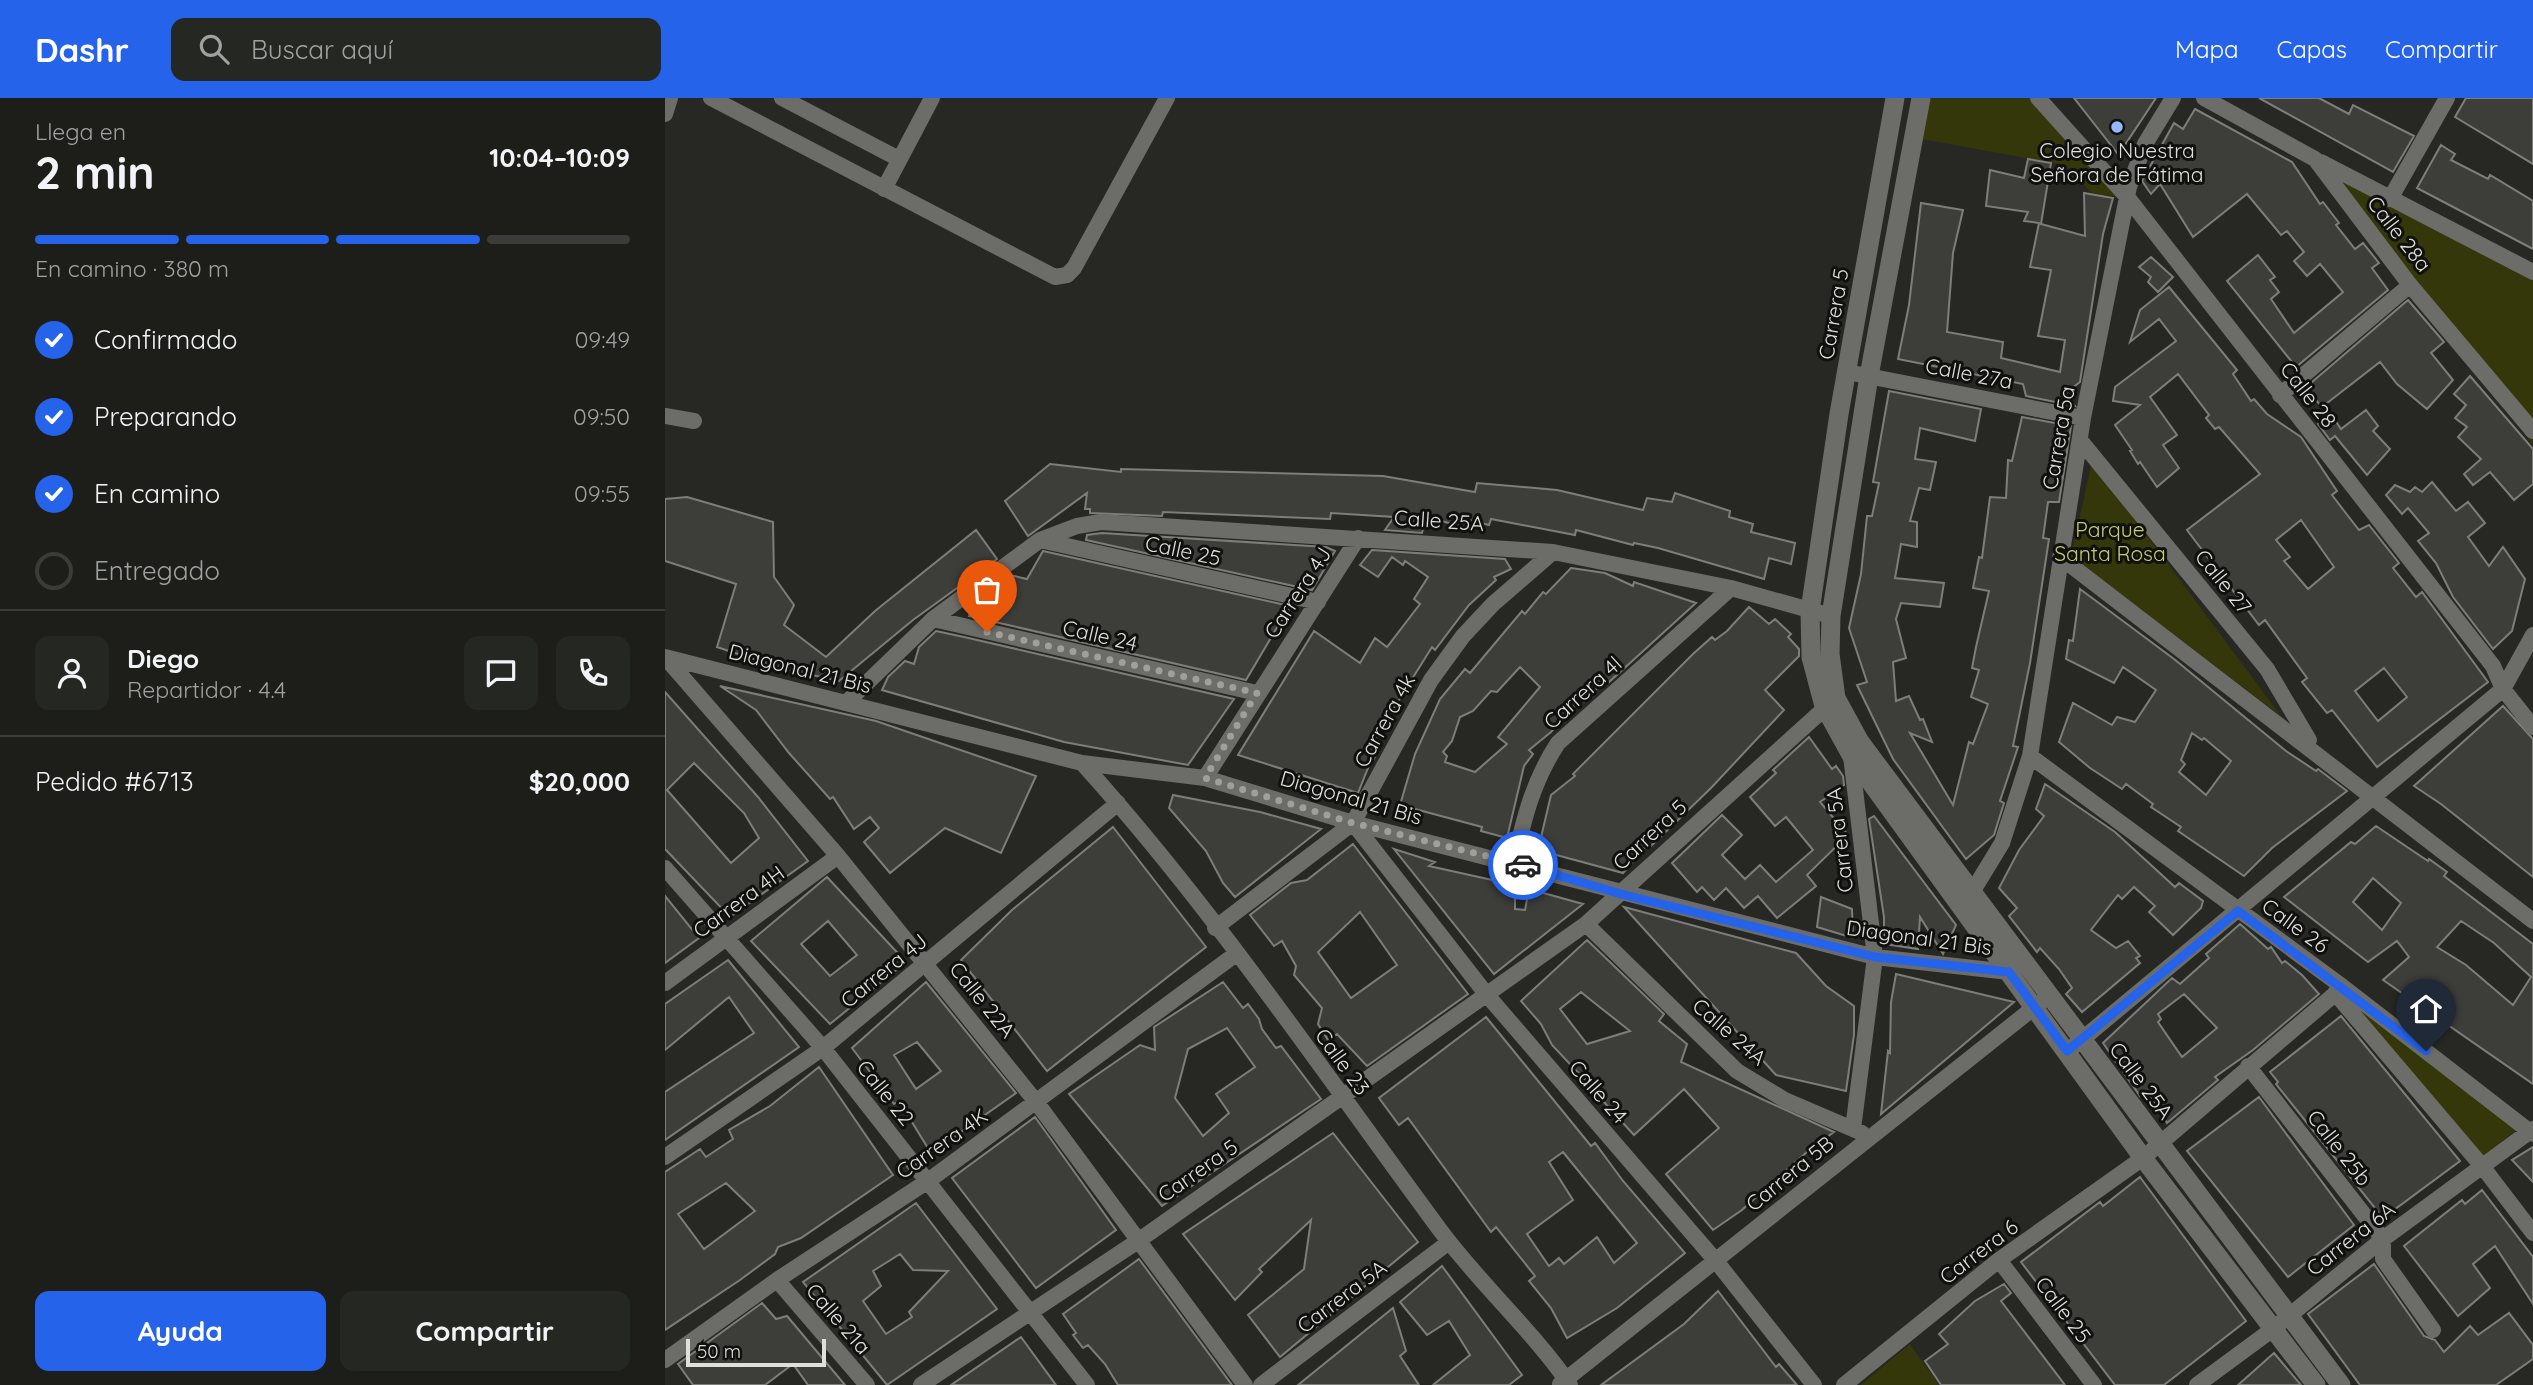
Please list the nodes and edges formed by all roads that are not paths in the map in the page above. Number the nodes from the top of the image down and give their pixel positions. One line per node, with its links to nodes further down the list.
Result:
1 (670, 98): 12 (street)
2 (711, 98): 15 (street)
3 (782, 98): 13 (street)
4 (932, 98): 13 (street)
5 (1167, 98): 15 (street)
6 (1895, 98): 20 (street, Carrera 5)
7 (1921, 98): 21 (street)
8 (2038, 98): 16 (street, Calle 28)
9 (2173, 98): 16 (street, Carrera 5a)
10 (2204, 98): 14 (street, Calle 28a)
11 (2447, 98): 17 (street)
12 (665, 114)
13 (899, 159): 15 (street)
14 (2315, 159): 17 (street); 19 (street, Calle 28a)
15 (884, 189)
16 (2128, 198): 22 (street, Calle 28); 24 (street, Carrera 5a)
17 (2389, 199): 18 (street)
18 (2533, 272)
19 (2410, 285): 22 (street); 26 (street, Calle 28a)
20 (1847, 372): 21 (street, Calle 27a); 34 (street, Carrera 5)
21 (1869, 376): 24 (street, Calle 27a); 35 (street)
22 (2280, 395): 39 (street, Calle 28)
23 (665, 416): 25 (street)
24 (2083, 418): 27 (street, Carrera 5a)
25 (694, 421)
26 (2533, 431)
27 (2080, 440): 31 (street, Carrera 5a); 46 (street, Calle 27)
28 (1358, 538): 29 (street, Calle 25A); 30 (street, Calle 25A); 33 (street, Carrera 4J)
29 (1039, 540): 33 (street, Calle 25); 36 (street, Calle 25A)
30 (1553, 552): 32 (street, Calle 25A); 51 (street, Carrera 4k)
31 (2060, 557): 45 (street, Carrera 5a); 46 (street, Calle 27)
32 (1731, 588): 34 (street, Calle 25A); 53 (street, Carrera 4l)
33 (1318, 602): 40 (street, Carrera 4J)
34 (1810, 611): 35 (street, Calle 25A); 41 (street, Carrera 5)
35 (1831, 616): 41 (street)
36 (933, 620): 40 (street, Calle 24); 42 (street, Calle 25A)
37 (2533, 635): 39 (street)
38 (665, 657): 42 (street, Diagonal 21 Bis); 52 (street, Calle 22A)
39 (2503, 689): 43 (street, Calle 28); 49 (street)
40 (1257, 693): 48 (street, Carrera 4J)
41 (1830, 702): 44 (street, Calle 25A); 55 (street, Carrera 5); 56 (street, Calle 25A)
42 (846, 703): 47 (street, Diagonal 21 Bis)
43 (2533, 727)
44 (1851, 755): 56 (street, Calle 25A); 63 (street, Carrera 5A)
45 (2030, 756): 56 (street, Carrera 5a); 57 (street, Calle 26)
46 (2323, 757): 49 (street, Calle 27)
47 (1082, 763): 48 (street, Diagonal 21 Bis); 50 (street, Calle 23)
48 (1205, 778): 51 (street, Diagonal 21 Bis)
49 (2373, 798): 57 (street); 58 (street, Calle 27)
50 (1118, 803): 60 (street, Calle 23); 64 (street, Carrera 4J)
51 (1353, 823): 53 (street, Diagonal 21 Bis); 60 (street, Carrera 4k); 68 (street, Calle 24)
52 (838, 856): 61 (street, Carrera 4H); 64 (street, Calle 22A)
53 (1514, 862): 55 (street, Diagonal 21 Bis)
54 (665, 868): 61 (street, Calle 22)
55 (1621, 894): 59 (street, Carrera 5); 63 (street, Diagonal 21 Bis)
56 (1968, 900): 65 (street, Calle 25A)
57 (2238, 911): 67 (street, Calle 26); 70 (street)
58 (2533, 921)
59 (1586, 924): 68 (street, Carrera 5); 75 (street, Calle 24A)
60 (1215, 928): 62 (street, Calle 23)
61 (728, 937): 66 (street, Carrera 4H); 71 (street, Calle 22)
62 (1236, 954): 73 (street, Calle 23); 74 (street, Carrera 4K)
63 (1875, 957): 65 (street, Diagonal 21 Bis); 75 (street, Carrera 5A)
64 (926, 964): 71 (street, Carrera 4J); 74 (street, Calle 22A)
65 (2016, 966): 69 (street, Calle 25A)
66 (665, 982)
67 (2339, 990): 72 (street, Carrera 6); 76 (street, Calle 26); 81 (street)
68 (1487, 995): 73 (street, Carrera 5); 88 (street, Calle 24)
69 (2042, 1001): 70 (street, Calle 25A); 77 (street, Carrera 5B)
70 (2074, 1046): 78 (street, Calle 25A); 80 (street, Calle 25A)
71 (823, 1048): 79 (street, Carrera 4J); 82 (street, Calle 22)
72 (2248, 1066): 78 (street, Carrera 6); 84 (street, Calle 25b)
73 (1342, 1098): 85 (street, Carrera 5); 86 (street, Calle 23)
74 (1037, 1102): 82 (street, Carrera 4K); 85 (street, Calle 22A)
75 (1853, 1129): 77 (street, Calle 24A)
76 (2532, 1131): 81 (street, Carrera 6A)
77 (1870, 1137): 88 (street, Carrera 5B)
78 (2160, 1144): 80 (street, Carrera 6); 91 (street, Calle 25A)
79 (665, 1157)
80 (2143, 1158): 87 (street, Carrera 6); 92 (street, Calle 25A)
81 (2482, 1166): 83 (street); 84 (street, Carrera 6A)
82 (928, 1181): 89 (street, Carrera 4K); 90 (street, Calle 22)
83 (2533, 1233)
84 (2383, 1239): 91 (street, Carrera 6A); 93 (street, Calle 25b)
85 (1138, 1241): 90 (street, Carrera 5); 99 (street, Calle 22A)
86 (1449, 1242): 95 (street, Calle 23); 100 (street, Carrera 5A)
87 (1999, 1260): 102 (street, Carrera 6); 103 (street, Calle 25)
88 (1716, 1261): 95 (street, Carrera 5B); 101 (street, Calle 24)
89 (776, 1280): 94 (street, Carrera 4K); 96 (street, Calle 21a)
90 (1032, 1312): 97 (street, Carrera 5); 98 (street, Calle 22)
91 (2289, 1316): 92 (street, Carrera 6A); 106 (street, Calle 25A)
92 (2273, 1329): 104 (street, Carrera 6A); 105 (street, Calle 25A)
93 (2433, 1330)
94 (665, 1360)
95 (1564, 1383)
96 (867, 1385)
97 (921, 1385)
98 (1087, 1385)
99 (1245, 1385)
100 (1261, 1385)
101 (1814, 1385)
102 (1844, 1385)
103 (2094, 1385)
104 (2197, 1385)
105 (2316, 1385)
106 (2341, 1385)

